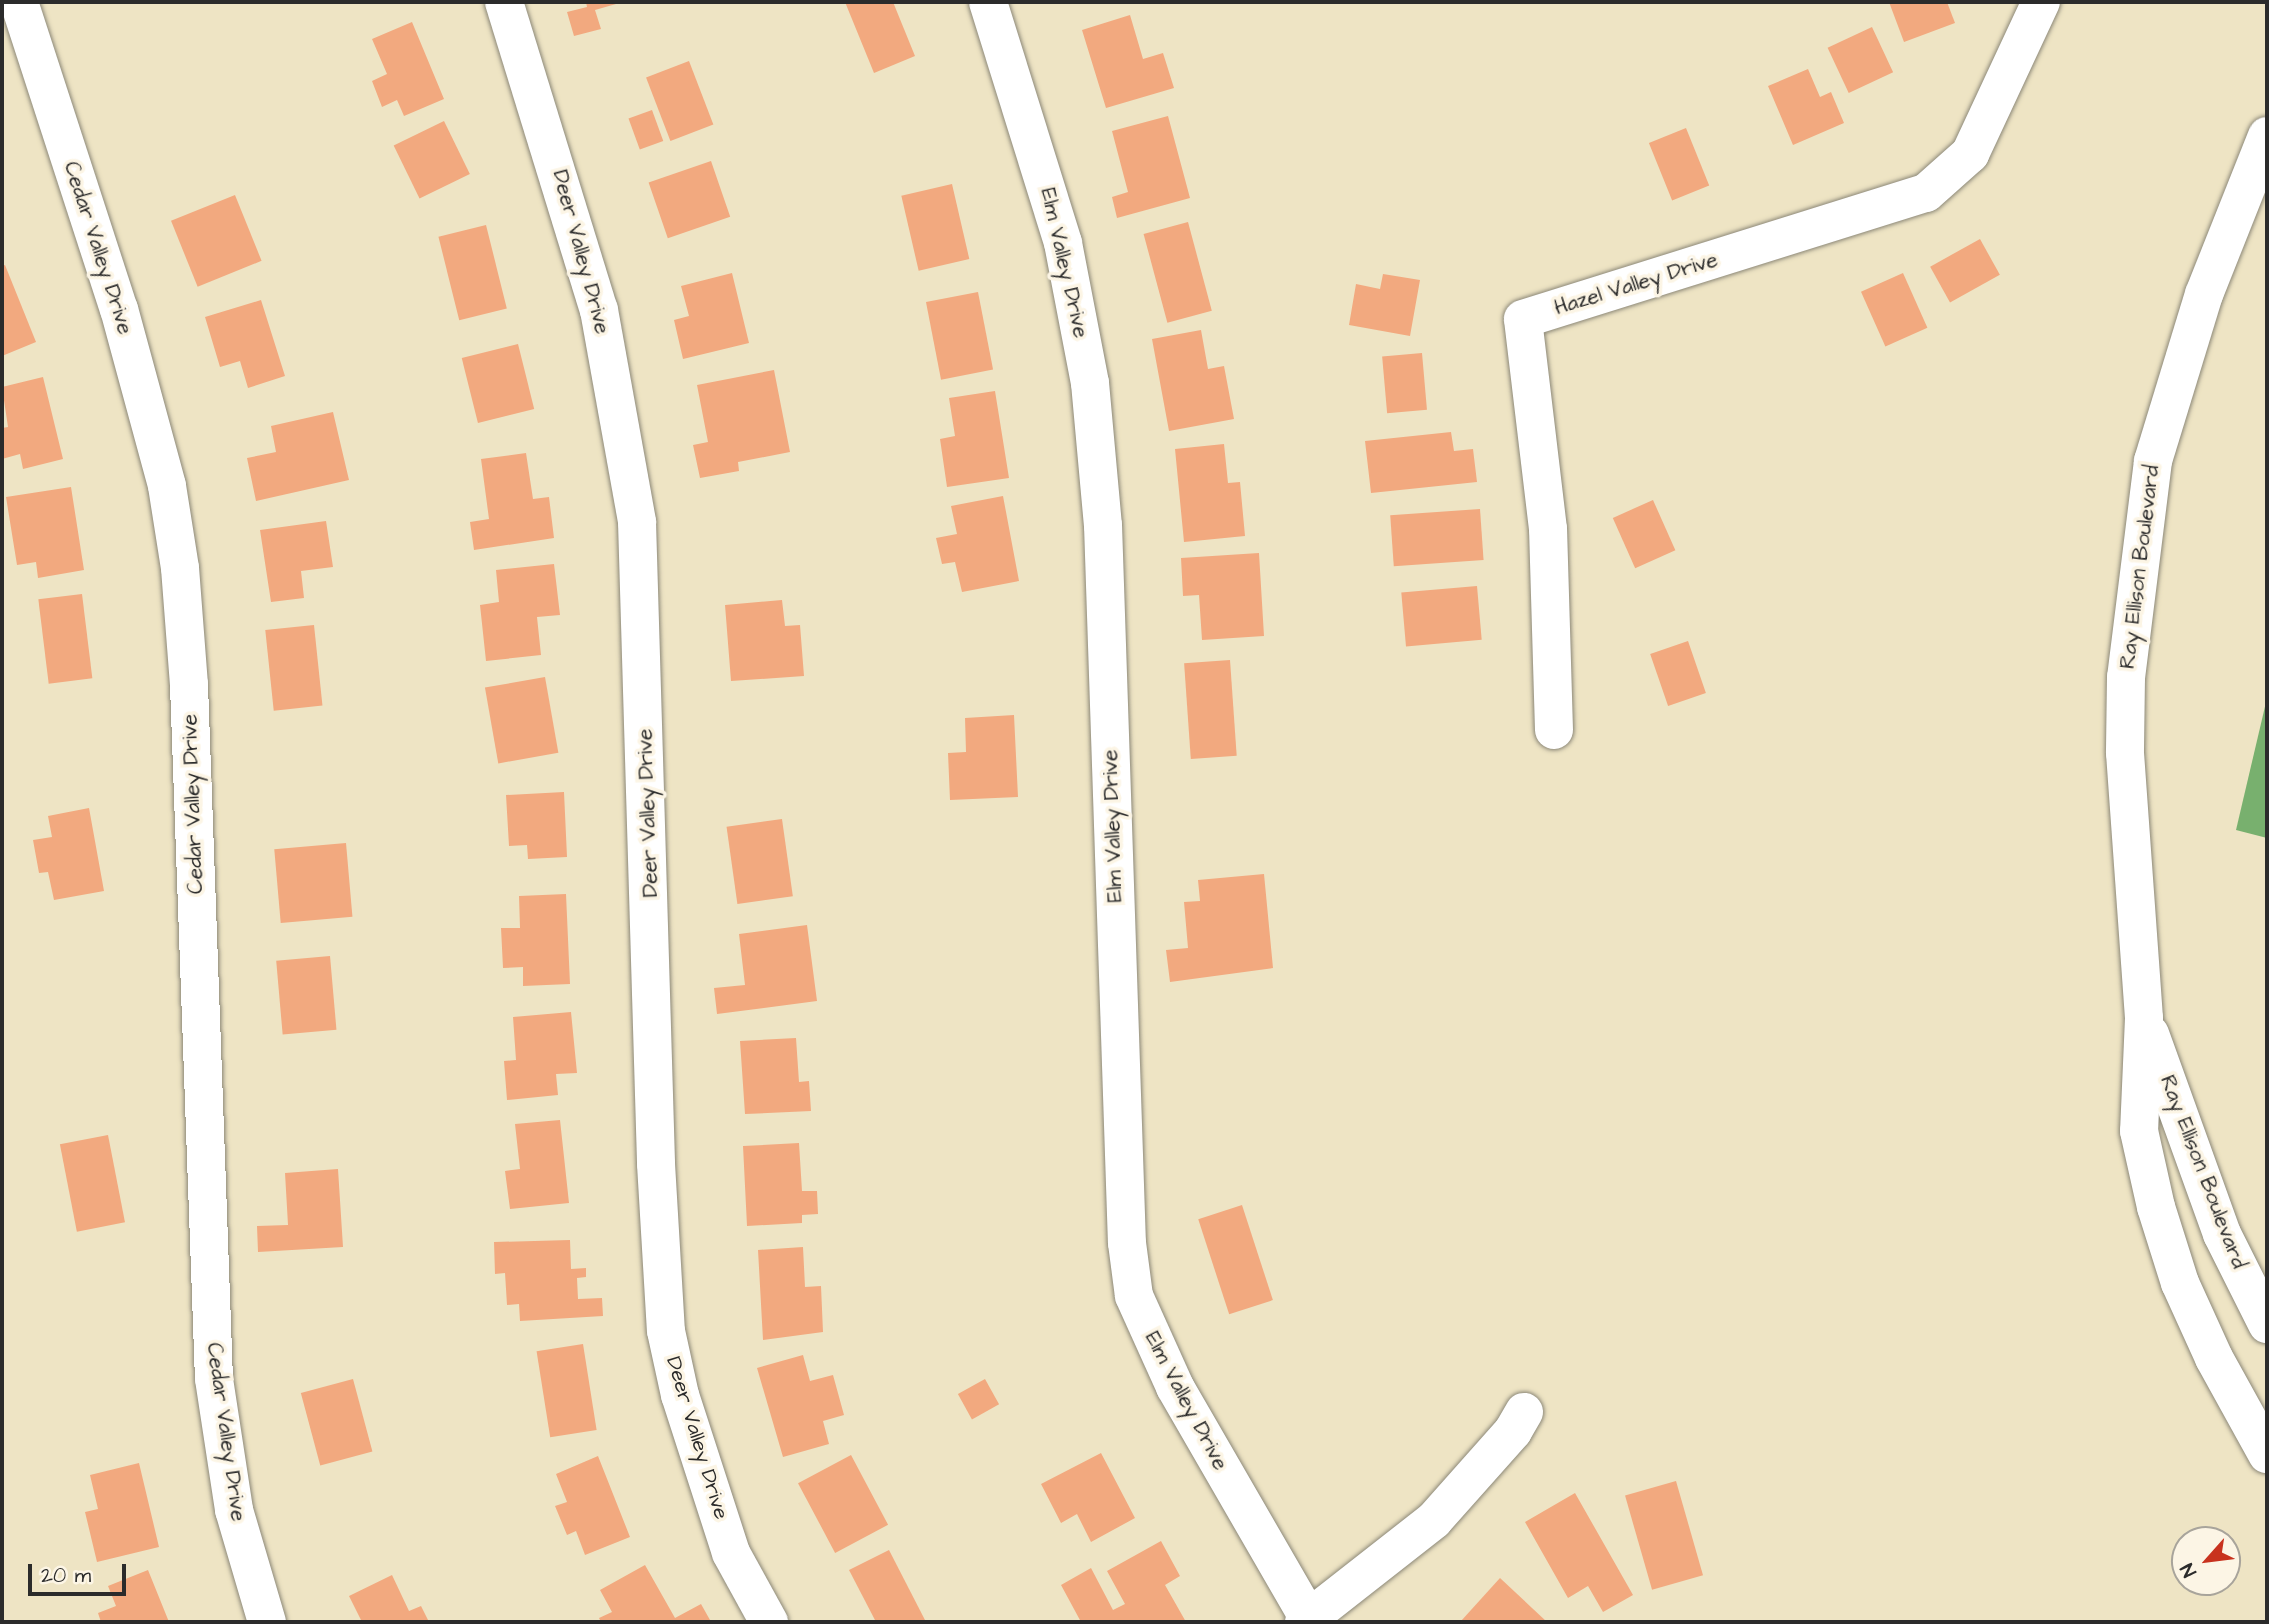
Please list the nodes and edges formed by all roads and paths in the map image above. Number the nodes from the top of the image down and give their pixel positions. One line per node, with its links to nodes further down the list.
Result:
1 (19, 2): 12 (street, Cedar Valley Drive)
2 (504, 2): 13 (street, Deer Valley Drive)
3 (988, 2): 11 (street, Elm Valley Drive)
4 (2041, 2): 6 (street, Hazel Valley Drive)
5 (2267, 136): 7 (street, Ray Ellison Boulevard)
6 (1553, 730)
7 (2144, 1018): 8 (street, Ray Ellison Boulevard); 10 (street, Ray Ellison Boulevard)
8 (2267, 1324)
9 (1524, 1412): 11 (street)
10 (2267, 1454)
11 (1306, 1621)
12 (267, 1622)
13 (769, 1622)

